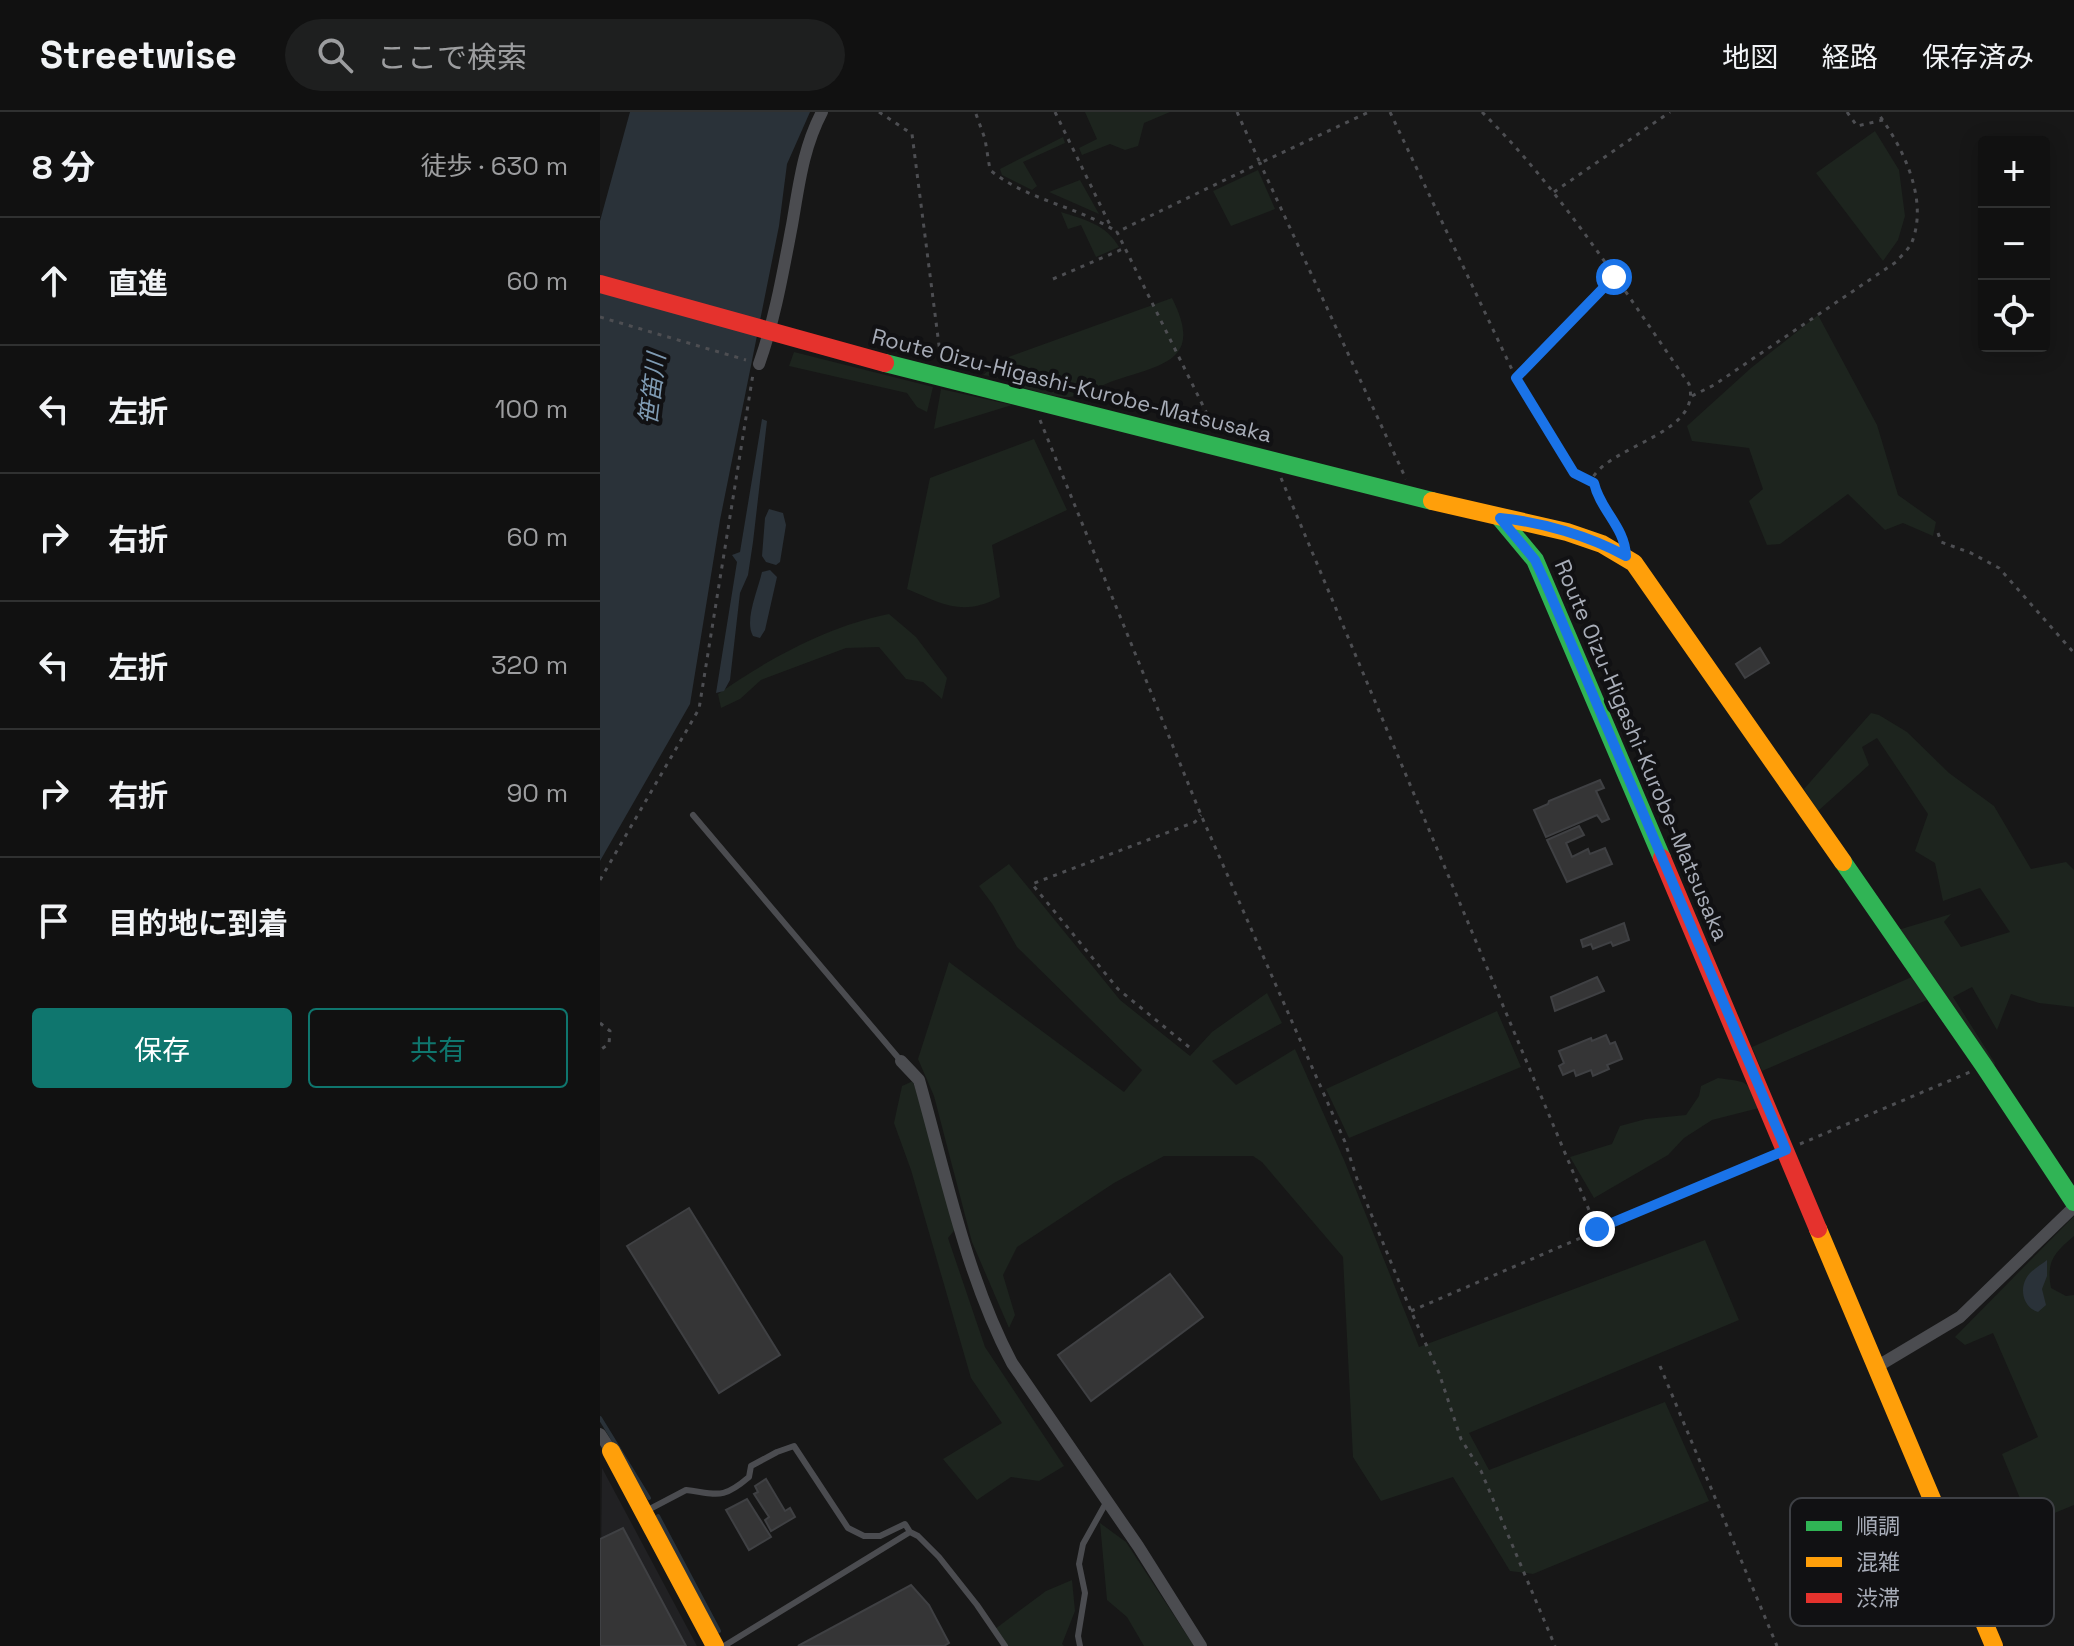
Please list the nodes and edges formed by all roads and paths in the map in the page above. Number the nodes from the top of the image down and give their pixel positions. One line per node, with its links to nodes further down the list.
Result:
1 (822, 112): 22 (street)
2 (879, 112): 24 (path)
3 (1055, 112): 15 (path)
4 (1237, 112): 13 (path)
5 (1369, 112): 13 (path)
6 (1390, 112): 25 (path)
7 (1482, 112): 14 (path)
8 (1670, 112): 14 (path)
9 (1847, 112): 12 (path)
10 (1877, 112): 12 (path)
11 (976, 114): 15 (path)
12 (1883, 120): 26 (path)
13 (1260, 163): 16 (path); 31 (path)
14 (1553, 193): 18 (path)
15 (1112, 229): 16 (path)
16 (1117, 232): 17 (path)
17 (1125, 248): 19 (path); 28 (path)
18 (1614, 277): 25 (path); 26 (path)
19 (1053, 279)
20 (600, 284): 22 (main road, Route Oizu-Higashi-Kurobe-Matsusaka)
21 (600, 317): 23 (path)
22 (767, 333): 23 (street); 24 (main road, Route Oizu-Higashi-Kurobe-Matsusaka)
23 (757, 363): 38 (path)
24 (938, 377): 27 (main road, Route Oizu-Higashi-Kurobe-Matsusaka)
25 (1516, 378): 30 (path)
26 (1692, 396): 30 (path)
27 (1033, 401): 28 (main road, Route Oizu-Higashi-Kurobe-Matsusaka); 37 (path)
28 (1217, 446): 29 (main road, Route Oizu-Higashi-Kurobe-Matsusaka)
29 (1273, 460): 31 (main road, Route Oizu-Higashi-Kurobe-Matsusaka); 46 (path)
30 (1594, 483): 34 (path)
31 (1408, 494): 32 (main road, Route Oizu-Higashi-Kurobe-Matsusaka)
32 (1500, 518): 34 (main road); 44 (main road, Route Oizu-Higashi-Kurobe-Matsusaka)
33 (1938, 533): 35 (path)
34 (1626, 556): 43 (main road)
35 (2074, 653)
36 (693, 815): 42 (lane)
37 (1201, 815): 40 (path); 47 (path)
38 (600, 880)
39 (600, 1023): 41 (path)
40 (1189, 1047)
41 (600, 1050)
42 (901, 1061): 53 (street)
43 (1984, 1066): 44 (path); 45 (main road)
44 (1786, 1150): 46 (path); 49 (main road, Route Oizu-Higashi-Kurobe-Matsusaka)
45 (2074, 1204): 49 (street)
46 (1597, 1229): 47 (path)
47 (1411, 1311): 62 (path)
48 (1660, 1366): 63 (path)
49 (1878, 1366): 52 (main road, Route Oizu-Higashi-Kurobe-Matsusaka)
50 (600, 1434): 51 (street)
51 (611, 1451): 54 (main road)
52 (1933, 1498)
53 (1107, 1501): 60 (lane); 61 (street)
54 (643, 1513): 55 (lane); 57 (main road)
55 (910, 1532): 58 (lane); 59 (lane)
56 (1986, 1626): 64 (main road, Route Oizu-Higashi-Kurobe-Matsusaka)
57 (715, 1646)
58 (724, 1646)
59 (1005, 1646)
60 (1080, 1646)
61 (1201, 1646)
62 (1555, 1646)
63 (1777, 1646)
64 (1994, 1646)

